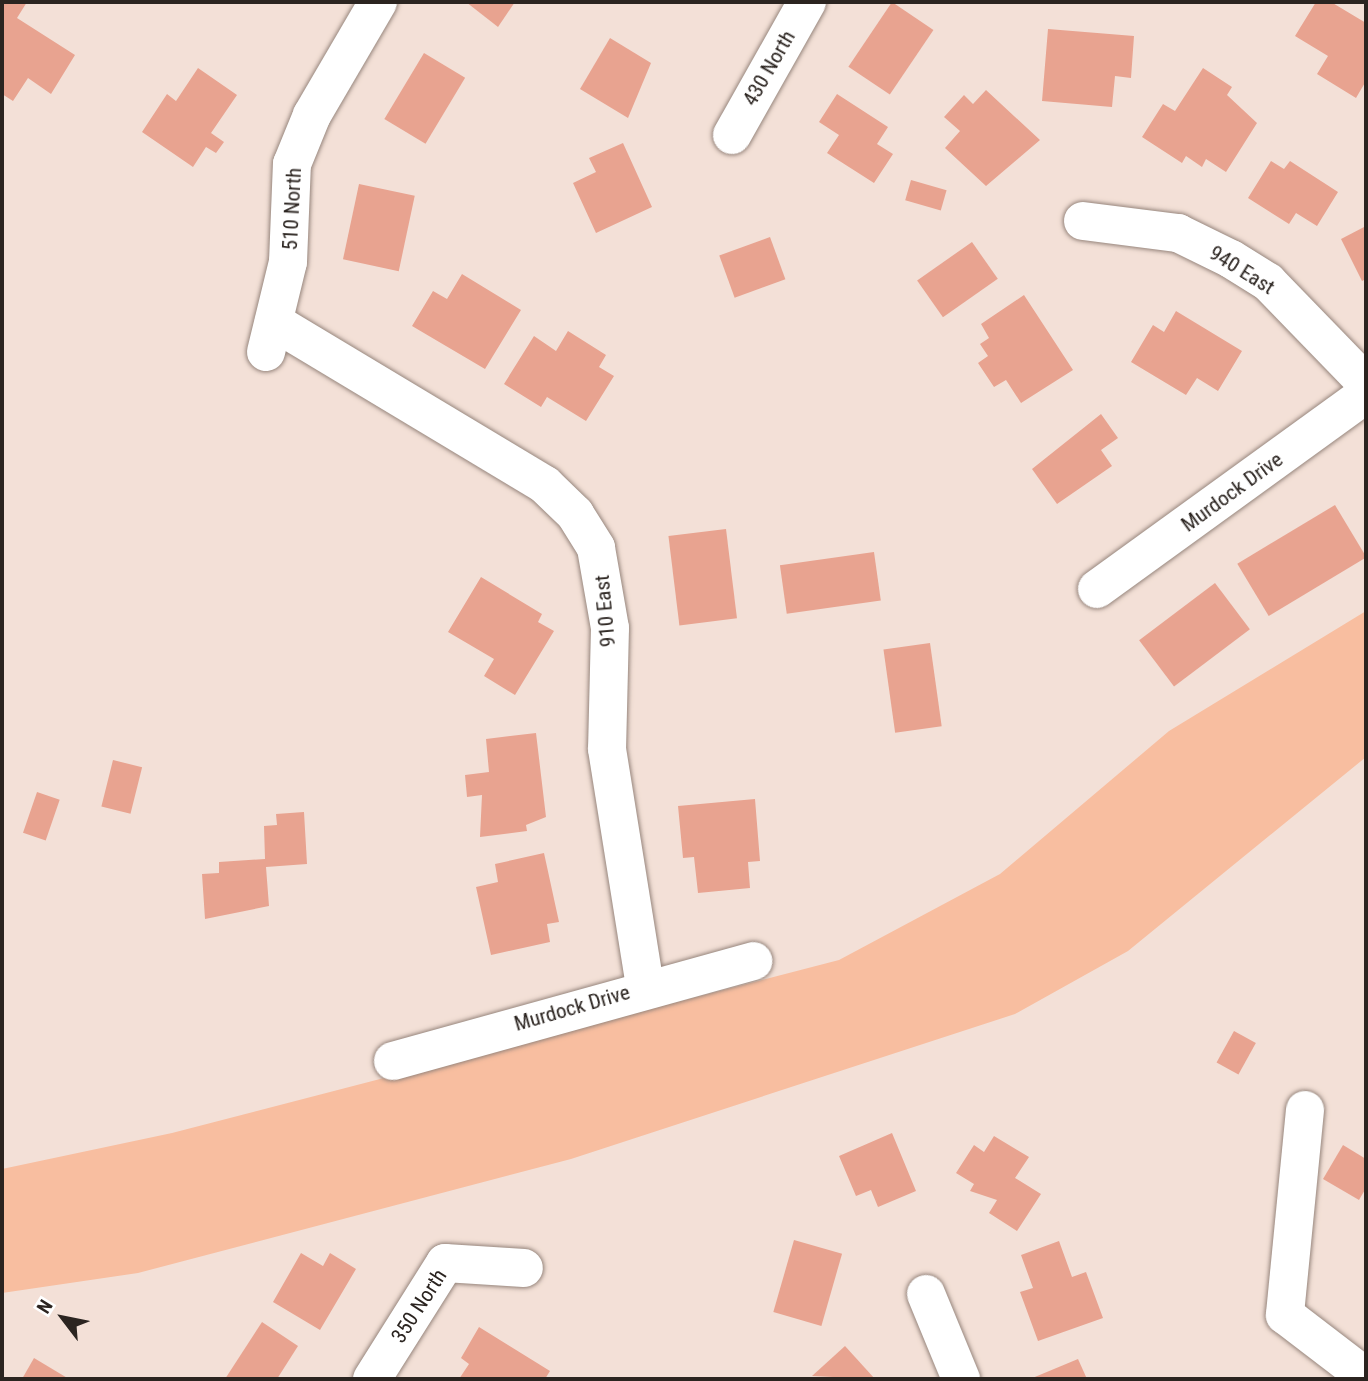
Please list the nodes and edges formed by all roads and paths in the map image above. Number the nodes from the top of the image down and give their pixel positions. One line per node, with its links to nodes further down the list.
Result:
1 (378, 2): 5 (street, 510 North)
2 (807, 2): 3 (street, 430 North)
3 (732, 135)
4 (1083, 220): 6 (street, 940 East)
5 (270, 337): 10 (street, 910 East)
6 (1366, 383)
7 (1366, 394): 8 (street, Murdock Drive)
8 (1097, 589)
9 (753, 961): 10 (street, Murdock Drive)
10 (645, 987): 11 (street, Murdock Drive)
11 (393, 1061)
12 (1305, 1110): 15 (street)
13 (524, 1268): 16 (street, 350 North)
14 (926, 1294): 17 (street)
15 (1366, 1377)
16 (372, 1379)
17 (961, 1379)

